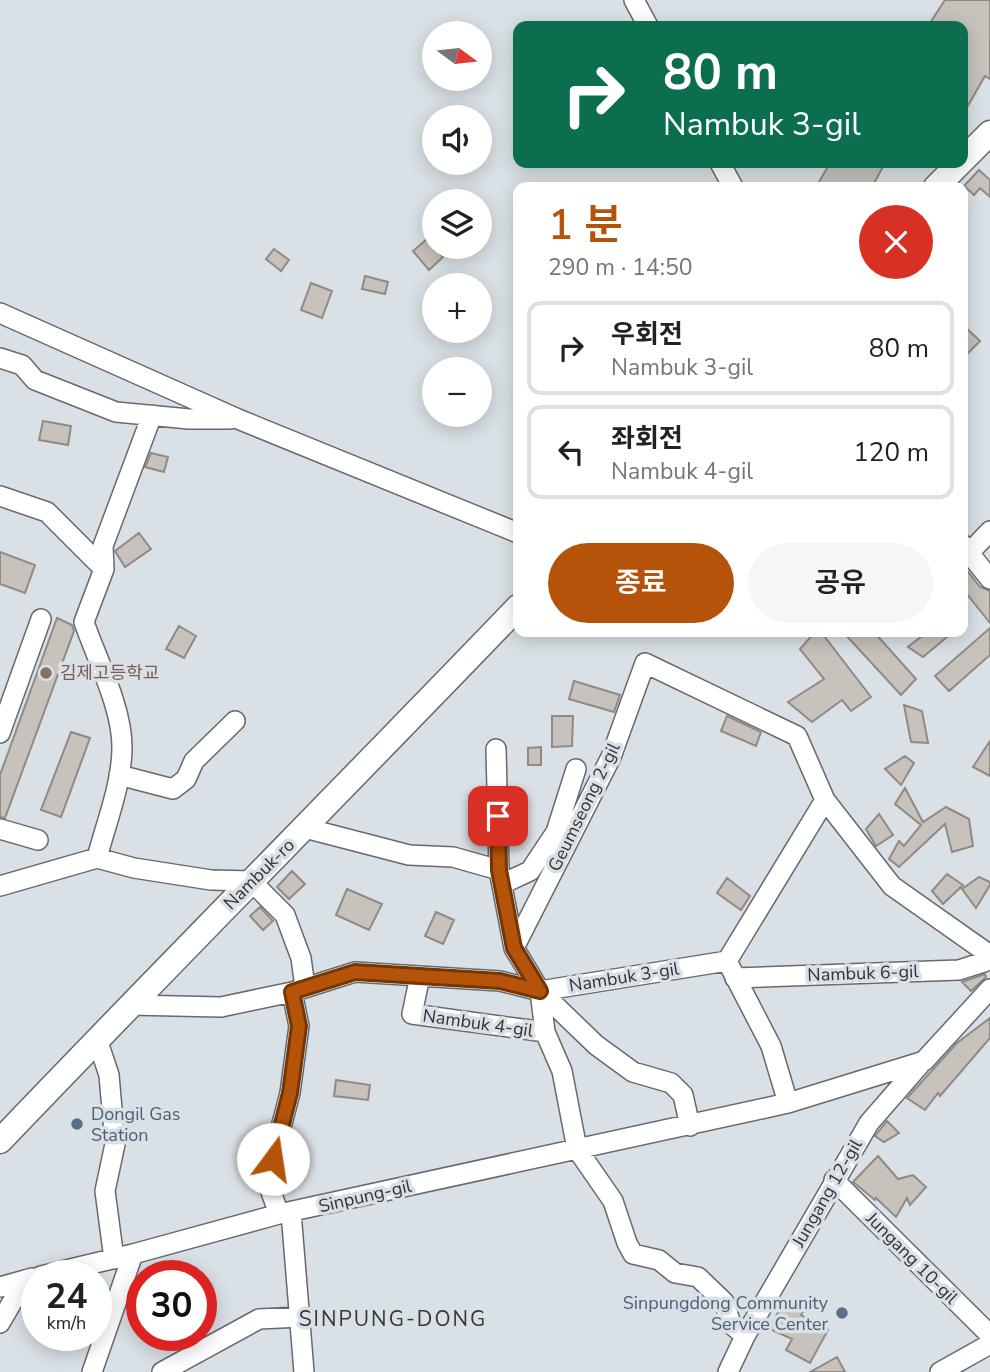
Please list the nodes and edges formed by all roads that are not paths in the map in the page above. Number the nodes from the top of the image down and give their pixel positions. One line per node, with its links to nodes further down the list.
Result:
1 (634, 0): 2 (street)
2 (645, 21)
3 (990, 133): 4 (main road)
4 (968, 155)
5 (955, 168): 6 (main road)
6 (941, 182)
7 (0, 313): 10 (street)
8 (0, 358): 9 (street)
9 (152, 415): 10 (street); 16 (street)
10 (238, 419): 12 (street)
11 (0, 496): 16 (street)
12 (513, 531)
13 (990, 531): 14 (street)
14 (968, 548)
15 (968, 552): 17 (street)
16 (104, 569): 24 (street)
17 (990, 579)
18 (513, 612): 26 (main road, Nambuk-ro)
19 (41, 618): 21 (street)
20 (235, 721): 24 (street)
21 (0, 733)
22 (496, 749): 30 (street, Nambuk 4-gil)
23 (576, 769): 30 (street)
24 (119, 775): 29 (street)
25 (825, 800): 33 (street, Geumseong 2-gil); 34 (street); 35 (street)
26 (305, 828): 30 (street); 31 (main road, Nambuk-ro)
27 (0, 829): 28 (street)
28 (38, 840)
29 (97, 858): 31 (street); 32 (street)
30 (500, 877): 33 (street, Nambuk 4-gil)
31 (251, 881): 38 (street); 40 (main road, Nambuk-ro)
32 (0, 886)
33 (514, 948): 39 (street, Nambuk 4-gil)
34 (990, 958): 35 (street, Nambuk 6-gil)
35 (731, 969): 39 (street, Nambuk 3-gil); 44 (street)
36 (420, 976): 38 (street, Nambuk 3-gil); 39 (street, Nambuk 3-gil); 41 (street, Nambuk 4-gil)
37 (990, 989): 43 (street, Sinpung-gil)
38 (299, 990): 40 (street, Nambuk 3-gil); 49 (street)
39 (540, 991): 41 (street, Nambuk 4-gil); 45 (street)
40 (129, 1005): 42 (main road, Nambuk-ro)
41 (545, 1032): 47 (street, Nambuk 4-gil)
42 (97, 1039): 46 (main road, Nambuk-ro); 50 (street)
43 (923, 1060): 44 (street, Sinpung-gil); 48 (street, Jungang 12-gil)
44 (788, 1103): 45 (street, Sinpung-gil)
45 (690, 1126): 47 (street, Sinpung-gil)
46 (0, 1141)
47 (577, 1149): 49 (street, Sinpung-gil); 58 (street)
48 (834, 1180): 57 (street, Jungang 10-gil); 58 (street, Jungang 12-gil)
49 (285, 1213): 50 (street, Sinpung-gil); 55 (street)
50 (124, 1257): 51 (street, Sinpung-gil); 60 (street)
51 (110, 1260)
52 (21, 1281): 53 (street, Sinpung-gil)
53 (0, 1287)
54 (21, 1295): 56 (street)
55 (300, 1317): 61 (street); 62 (street)
56 (0, 1323)
57 (990, 1335)
58 (745, 1336): 63 (street, Jungang 12-gil)
59 (990, 1344): 64 (street)
60 (92, 1372)
61 (162, 1372)
62 (304, 1372)
63 (728, 1372)
64 (940, 1372)

